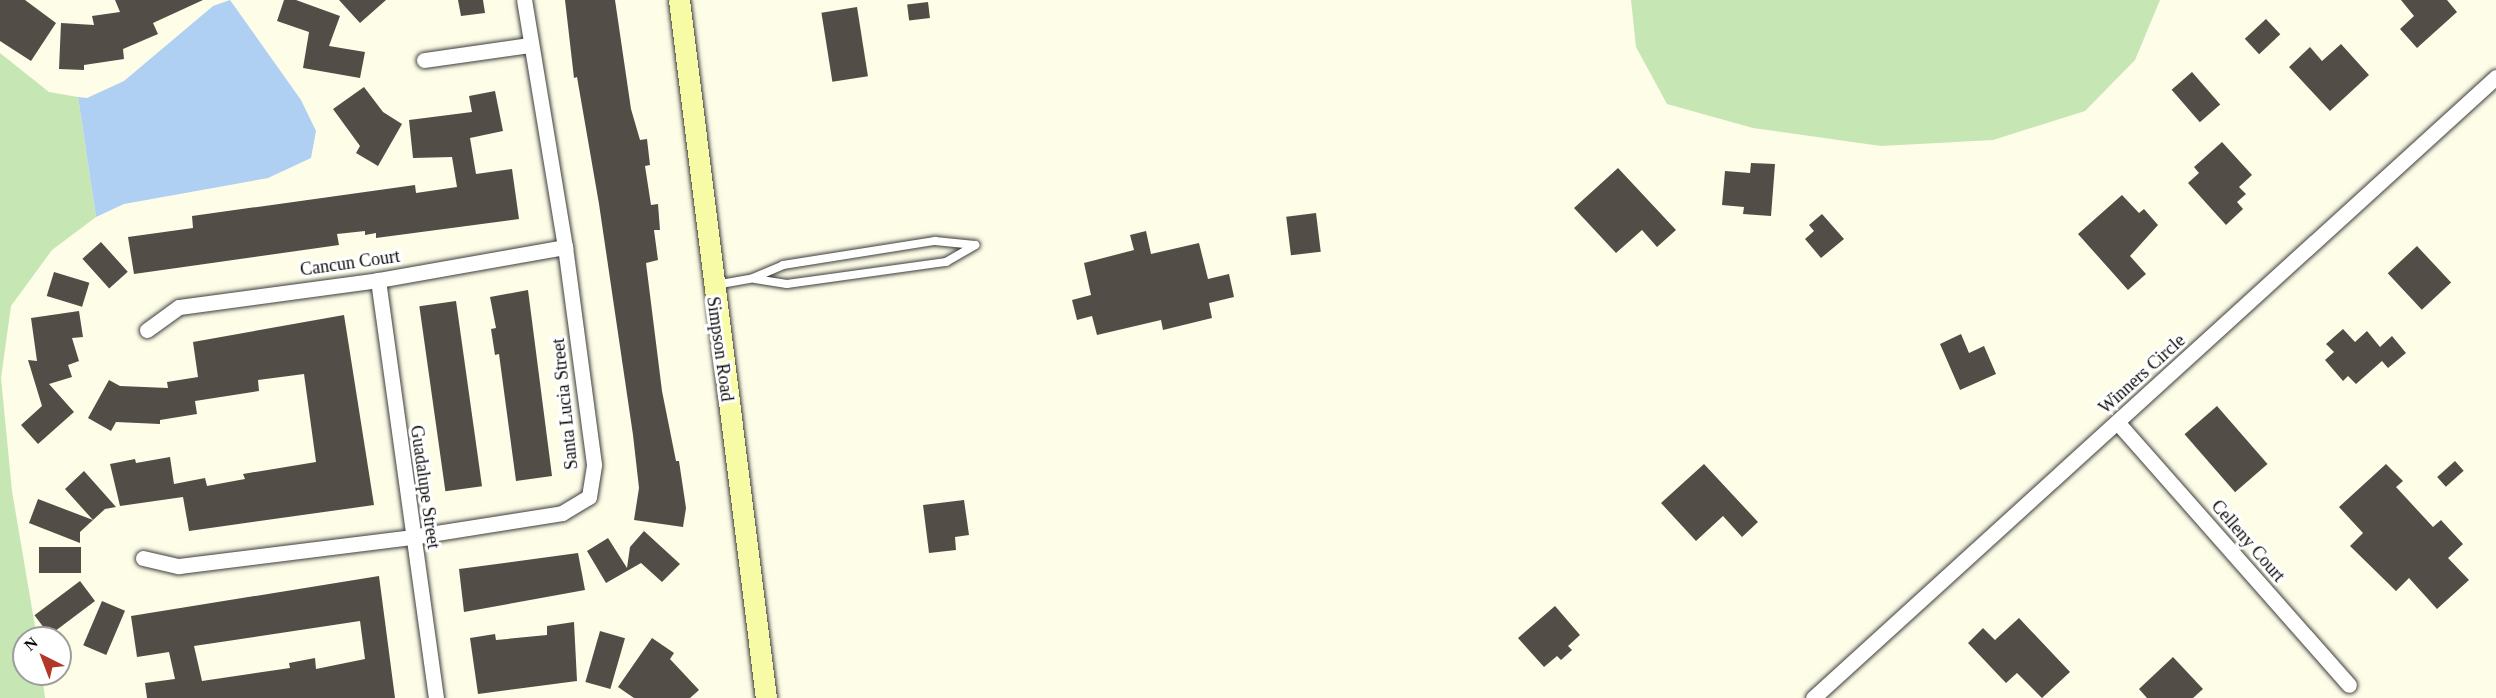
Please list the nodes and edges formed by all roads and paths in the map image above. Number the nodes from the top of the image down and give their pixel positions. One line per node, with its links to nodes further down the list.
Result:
1 (524, 0): 3 (street, Santa Lucia Street)
2 (679, 0): 9 (main road, Simpson Road)
3 (529, 45): 4 (street); 6 (street, Santa Lucia Street)
4 (424, 60)
5 (2496, 76): 11 (street, Winners Circle)
6 (565, 247): 8 (street, Cancun Court); 12 (street, Santa Lucia Street)
7 (753, 278): 7 (lane); 9 (lane)
8 (378, 280): 10 (street, Cancun Court); 12 (street, Guadalupe Street)
9 (712, 285): 16 (main road, Simpson Road)
10 (147, 330)
11 (2118, 423): 14 (street, Celleny Court); 17 (street, Winners Circle)
12 (411, 537): 13 (street, Santa Lucia Street); 15 (street, Guadalupe Street)
13 (143, 558)
14 (2349, 685)
15 (436, 698)
16 (766, 698)
17 (1813, 698)

